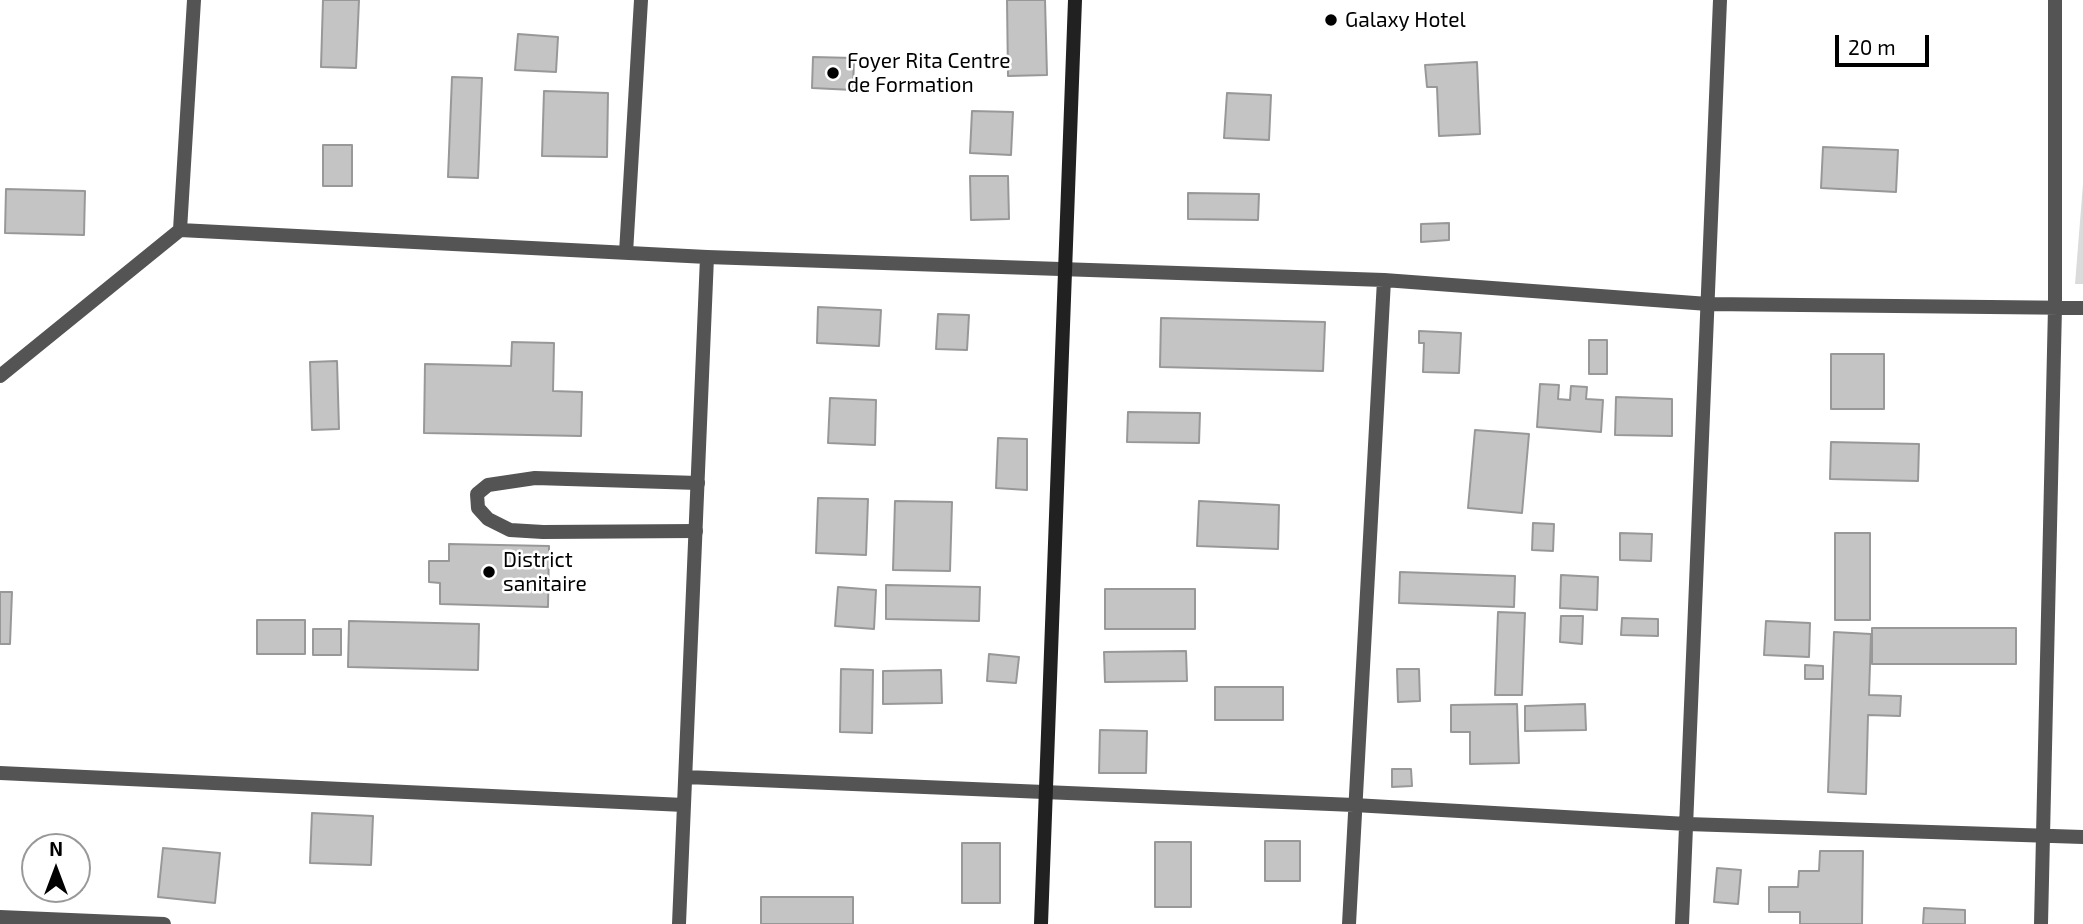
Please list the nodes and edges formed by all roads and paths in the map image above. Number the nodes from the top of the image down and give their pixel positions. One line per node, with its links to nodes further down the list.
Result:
1 (194, 0): 6 (street)
2 (641, 0): 7 (street)
3 (1075, 0): 9 (main road)
4 (1720, 0): 11 (street)
5 (2055, 0): 12 (street)
6 (180, 230): 7 (street); 14 (street)
7 (626, 253): 8 (street)
8 (707, 257): 9 (street); 15 (street)
9 (1065, 271): 10 (street); 19 (main road)
10 (1384, 280): 11 (street); 21 (street)
11 (1708, 304): 12 (street); 22 (street)
12 (2055, 307): 13 (street); 23 (street)
13 (2083, 308)
14 (0, 376)
15 (698, 483): 16 (street); 16 (street)
16 (696, 531): 18 (street)
17 (0, 772): 20 (street)
18 (686, 777): 19 (street); 20 (street)
19 (1046, 793): 21 (street); 28 (main road)
20 (684, 804): 27 (street)
21 (1354, 805): 22 (street); 29 (street)
22 (1686, 824): 23 (street); 30 (street)
23 (2043, 836): 24 (street); 31 (street)
24 (2083, 837)
25 (0, 917): 26 (street)
26 (164, 924)
27 (680, 924)
28 (1041, 924)
29 (1349, 924)
30 (1682, 924)
31 (2040, 924)

